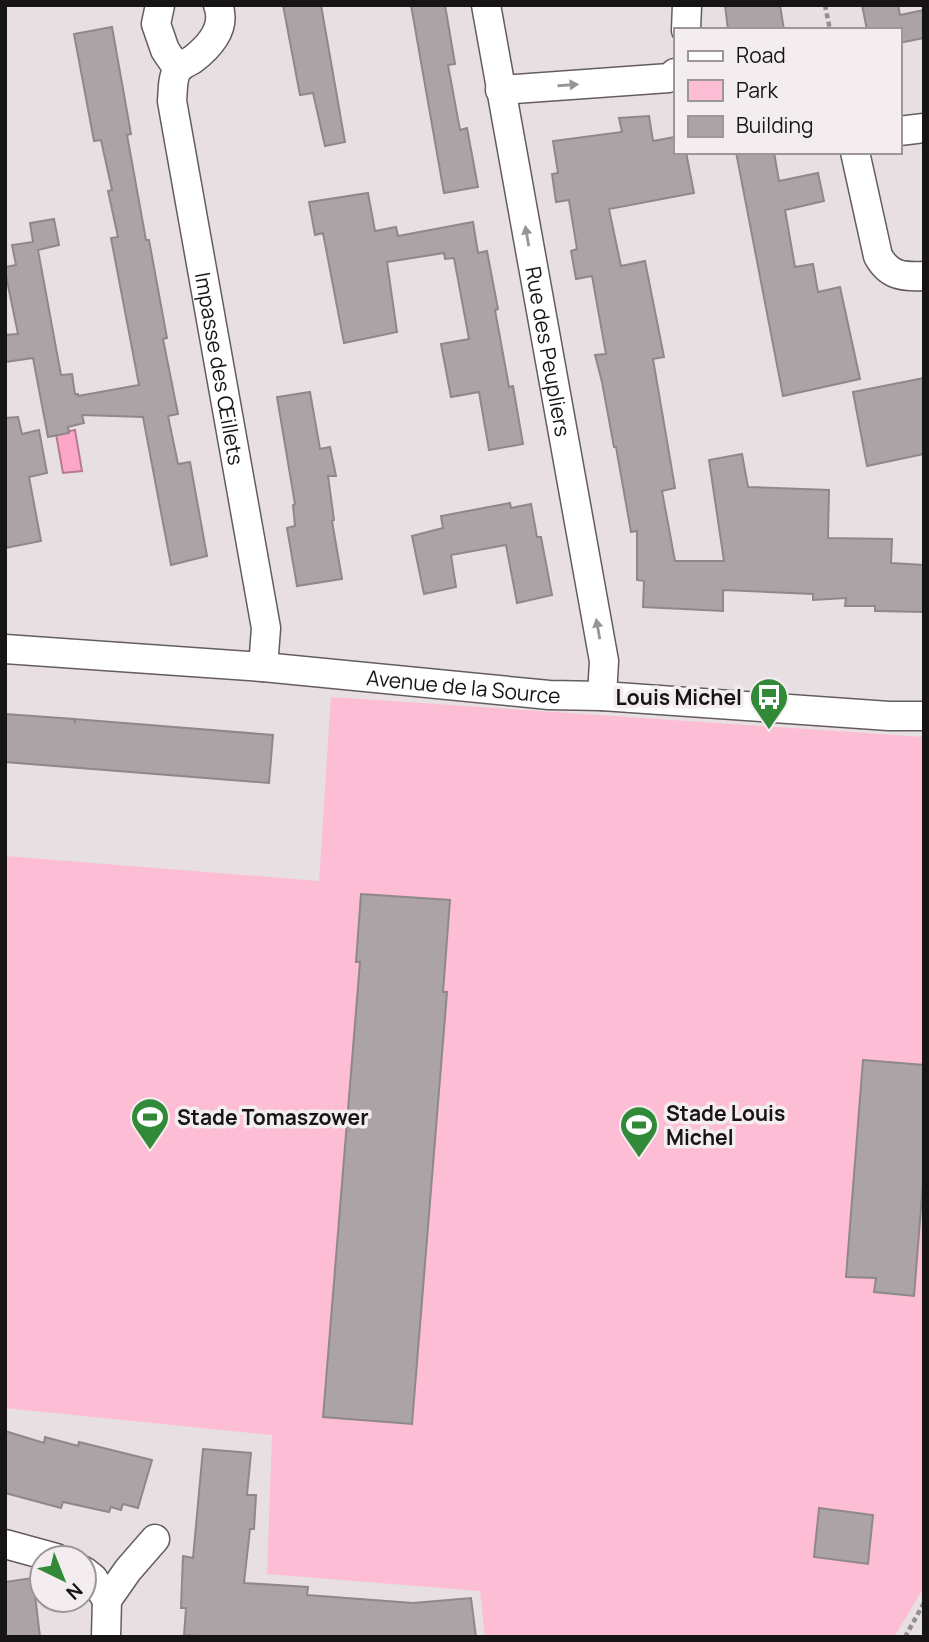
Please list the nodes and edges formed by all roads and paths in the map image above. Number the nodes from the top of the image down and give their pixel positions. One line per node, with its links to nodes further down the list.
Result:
1 (160, 5): 8 (street)
2 (218, 5): 8 (street)
3 (486, 5): 10 (street, Rue des Peupliers)
4 (687, 5): 6 (street)
5 (825, 5): 7 (path)
6 (686, 28)
7 (830, 28)
8 (178, 69): 16 (street, Impasse des Œillets)
9 (674, 74): 10 (street, one-way to 9)
10 (500, 90): 17 (street, Rue des Peupliers, one-way to 10)
11 (924, 128): 12 (street)
12 (901, 131)
13 (855, 154): 14 (street)
14 (924, 276)
15 (5, 649): 16 (street, Avenue de la Source)
16 (262, 667): 17 (street, Avenue de la Source)
17 (602, 696): 18 (street, Avenue de la Source)
18 (924, 716)
19 (155, 1539): 23 (street)
20 (5, 1544): 21 (street)
21 (28, 1550)
22 (98, 1586): 23 (street)
23 (107, 1600): 25 (street)
24 (924, 1603): 26 (path)
25 (106, 1637)
26 (905, 1637)

